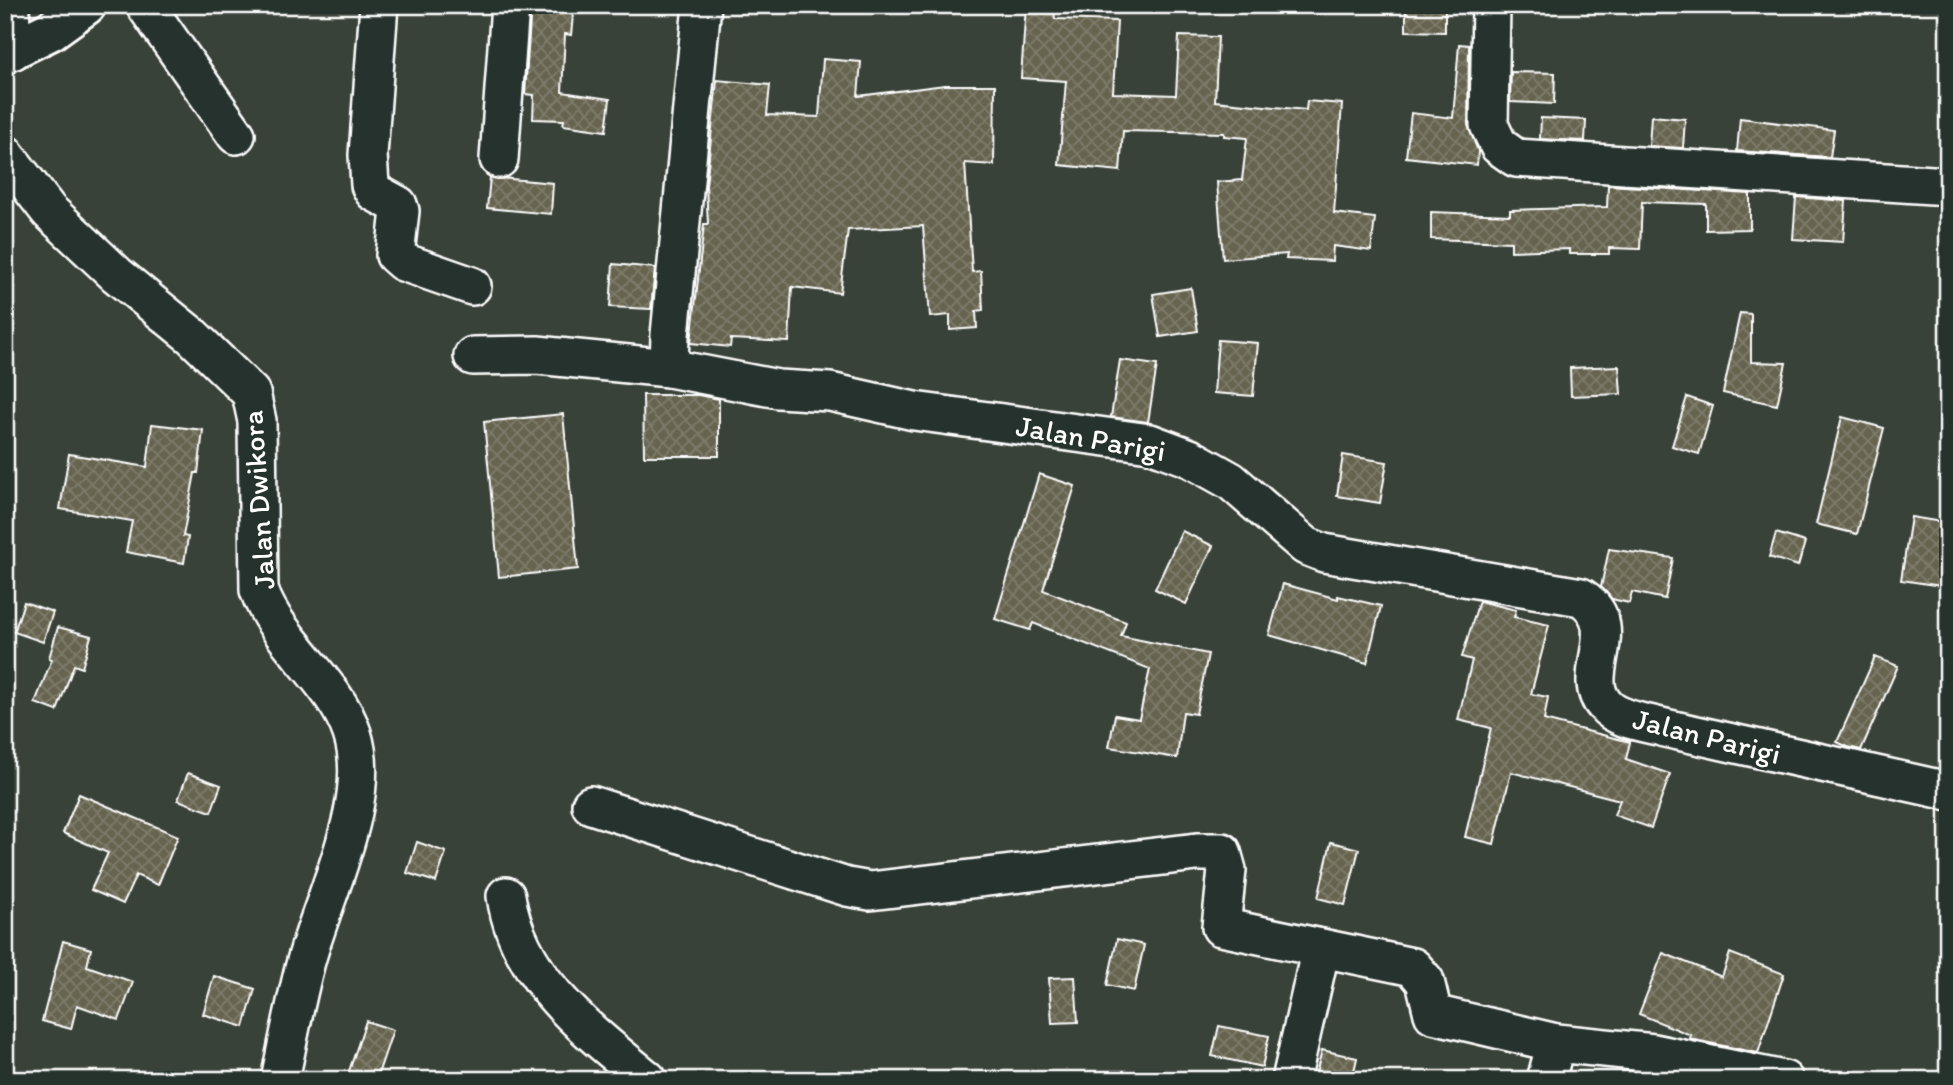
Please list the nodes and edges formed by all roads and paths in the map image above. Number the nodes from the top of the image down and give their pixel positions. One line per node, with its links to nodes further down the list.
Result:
1 (10, 5): 8 (street)
2 (86, 5): 8 (street)
3 (145, 5): 9 (street)
4 (379, 5): 13 (street)
5 (510, 5): 11 (street)
6 (702, 5): 14 (street)
7 (1491, 5): 12 (street)
8 (9, 52)
9 (236, 135)
10 (5, 153): 21 (street, Jalan Dwikora)
11 (499, 159)
12 (1948, 186)
13 (472, 286)
14 (669, 355): 15 (street, Jalan Parigi); 16 (street, Jalan Parigi)
15 (473, 356)
16 (1948, 791)
17 (591, 805): 19 (street)
18 (506, 896): 22 (street)
19 (1321, 948): 20 (street); 23 (street)
20 (1556, 1043): 24 (street); 25 (street)
21 (280, 1080)
22 (648, 1080)
23 (1291, 1080)
24 (1546, 1080)
25 (1784, 1080)

